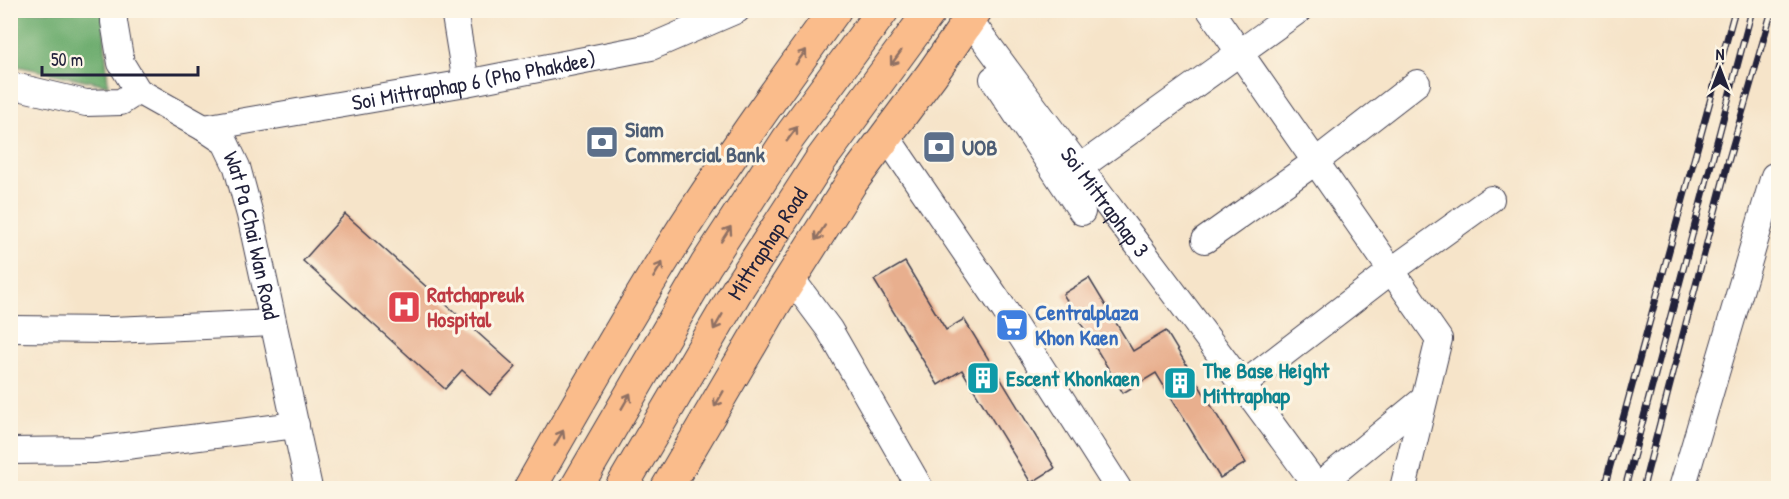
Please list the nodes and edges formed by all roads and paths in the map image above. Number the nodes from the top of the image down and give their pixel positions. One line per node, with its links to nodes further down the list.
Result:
1 (114, 10): 15 (street)
2 (454, 10): 12 (street)
3 (737, 10): 9 (street, Soi Mittraphap 6 (Pho Phakdee))
4 (835, 10): 16 (main road, one-way to 4)
5 (883, 10): 22 (main road, Mittraphap Road, one-way to 5)
6 (931, 10): 25 (main road, Mittraphap Road, one-way to 25)
7 (1210, 10): 11 (street)
8 (1299, 10): 11 (street)
9 (699, 18): 12 (street, Soi Mittraphap 6 (Pho Phakdee))
10 (969, 20): 18 (main road, Mittraphap Road); 20 (street, Soi Mittraphap 3); 26 (street)
11 (1239, 52): 19 (street); 20 (street)
12 (465, 83): 17 (street, Soi Mittraphap 6 (Pho Phakdee))
13 (1417, 83): 19 (street)
14 (10, 85): 15 (street)
15 (138, 91): 17 (street, Wat Pa Chai Wan Road)
16 (768, 103): 22 (main road); 39 (main road, one-way to 16)
17 (204, 128): 30 (street, Wat Pa Chai Wan Road)
18 (886, 136): 23 (main road, Mittraphap Road); 43 (street)
19 (1316, 162): 27 (street); 28 (street)
20 (1079, 168): 32 (street, Soi Mittraphap 3)
21 (1779, 177): 45 (street)
22 (760, 183): 40 (main road, Mittraphap Road, one-way to 22)
23 (851, 183): 25 (main road); 29 (main road, Mittraphap Road, one-way to 29)
24 (1491, 199): 28 (street)
25 (794, 201): 41 (main road, Mittraphap Road, one-way to 41)
26 (1082, 212)
27 (1205, 240)
28 (1391, 271): 32 (street); 33 (street)
29 (791, 278): 36 (main road, Mittraphap Road, one-way to 36); 42 (street)
30 (273, 323): 31 (street); 34 (street, Wat Pa Chai Wan Road)
31 (10, 329)
32 (1244, 384): 37 (street, Soi Mittraphap 3)
33 (1424, 399): 37 (street); 44 (street)
34 (296, 425): 35 (street); 38 (street, Wat Pa Chai Wan Road)
35 (10, 450)
36 (675, 486)
37 (1318, 488)
38 (309, 489)
39 (530, 489)
40 (576, 489)
41 (621, 489)
42 (920, 489)
43 (1118, 489)
44 (1403, 489)
45 (1682, 489)

